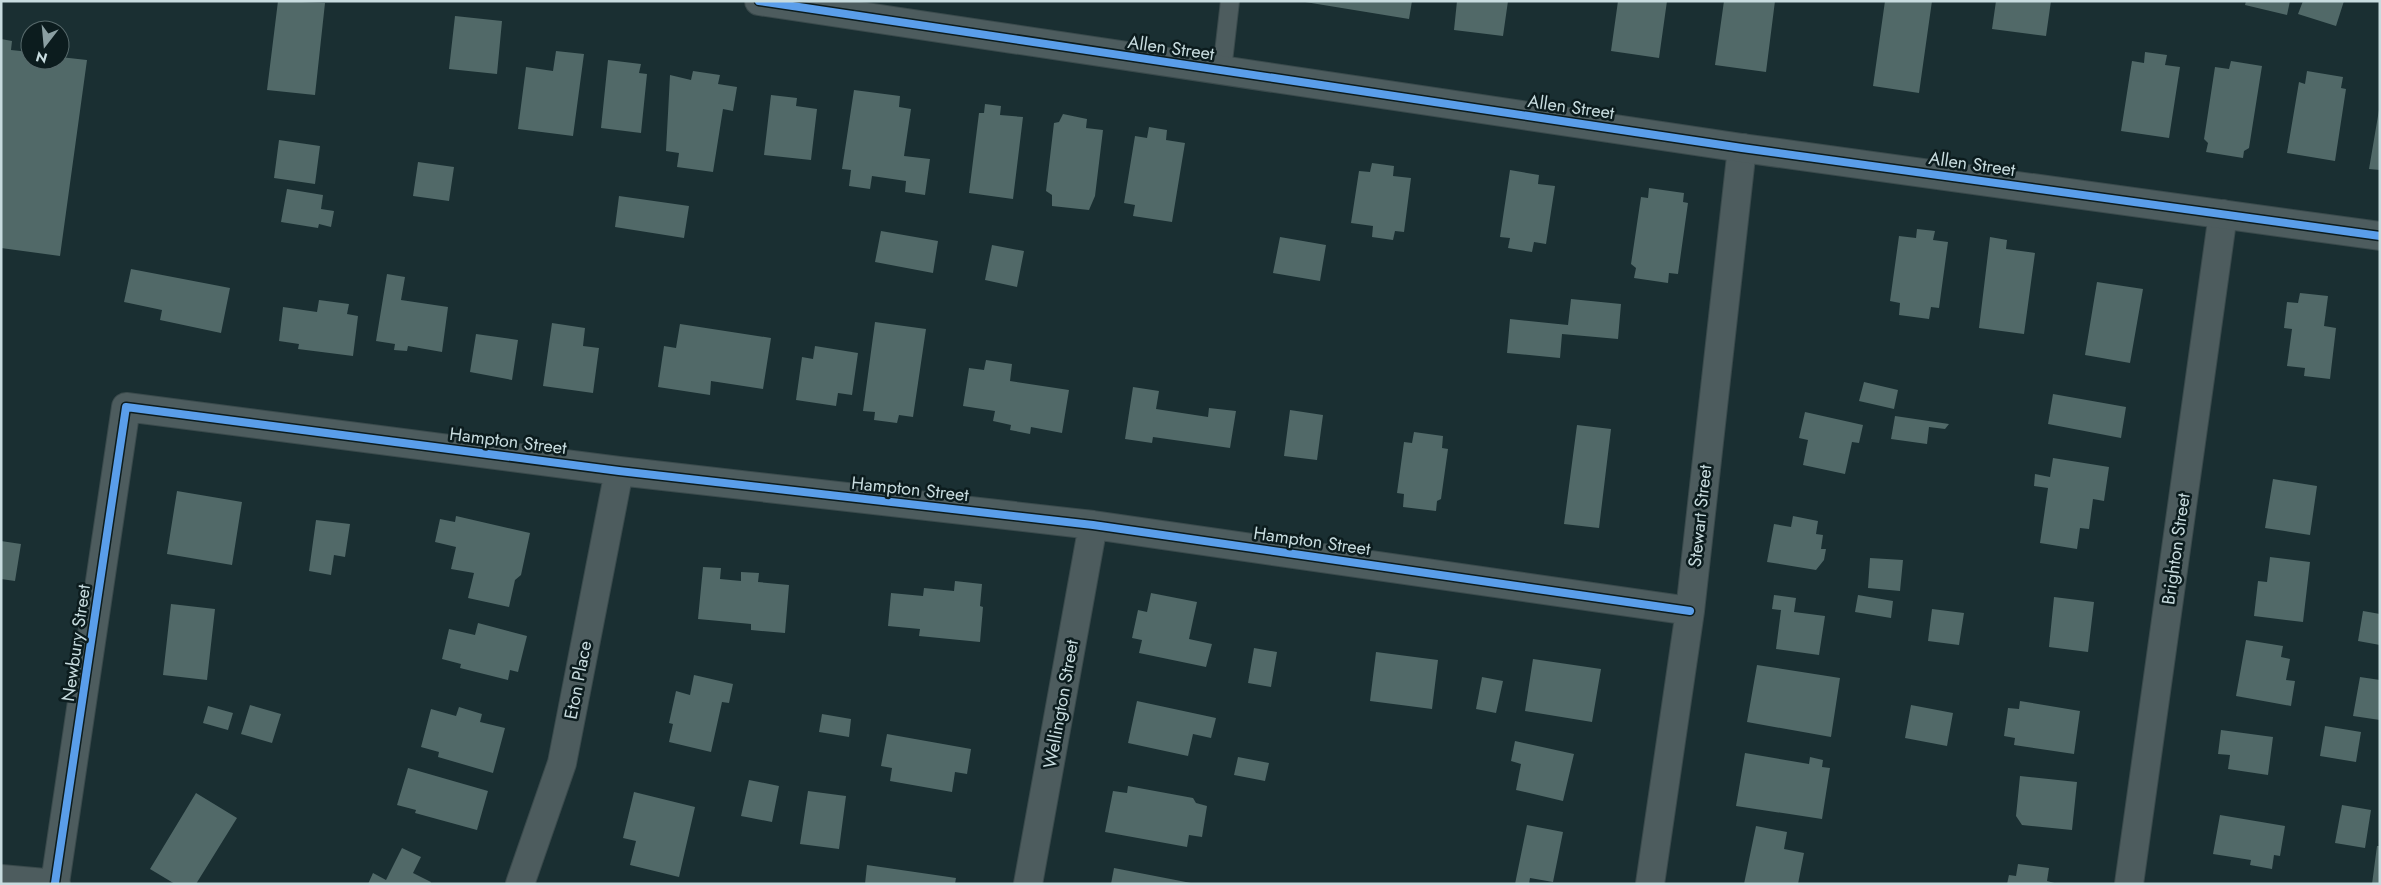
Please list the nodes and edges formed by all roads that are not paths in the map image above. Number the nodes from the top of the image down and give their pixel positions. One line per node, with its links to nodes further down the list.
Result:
1 (759, 1): 3 (street, Allen Street)
2 (1230, 1): 3 (lane)
3 (1222, 70): 4 (street, Allen Street)
4 (1742, 148): 5 (street, Allen Street); 10 (street, Stewart Street)
5 (2223, 214): 6 (street, Allen Street); 16 (street, Brighton Street)
6 (2380, 236)
7 (126, 407): 8 (street, Hampton Street); 12 (street, Newbury Street)
8 (619, 471): 9 (street, Hampton Street); 13 (street, Eton Place)
9 (1093, 524): 10 (street, Hampton Street); 14 (street, Wellington Street)
10 (1690, 611): 15 (street, Stewart Street)
11 (1, 879): 12 (street)
12 (56, 884)
13 (520, 884)
14 (1028, 884)
15 (1650, 884)
16 (2130, 884)

